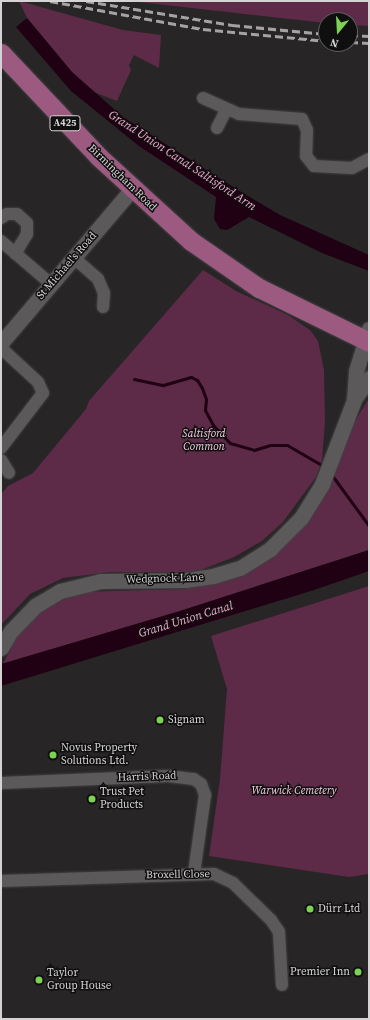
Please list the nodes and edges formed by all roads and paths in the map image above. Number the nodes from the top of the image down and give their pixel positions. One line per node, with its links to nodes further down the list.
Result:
1 (1, 53): 6 (main road, Birmingham Road / A425)
2 (203, 98): 3 (street)
3 (226, 110): 4 (street); 5 (street)
4 (217, 128)
5 (369, 159)
6 (132, 189): 10 (street, St Michael's Road); 13 (main road, Birmingham Road / A425)
7 (1, 218): 9 (street)
8 (1, 241): 9 (street)
9 (15, 254): 11 (street)
10 (74, 258): 11 (street, St Michael's Road); 12 (street)
11 (51, 284): 14 (street, St Michael's Road)
12 (103, 307)
13 (368, 335): 17 (street, Wedgnock Lane)
14 (1, 343)
15 (1, 348): 18 (street)
16 (369, 378): 17 (street, Wedgnock Lane)
17 (354, 400): 21 (street, Wedgnock Lane)
18 (1, 448)
19 (1, 460): 20 (street)
20 (10, 473)
21 (1, 648)
22 (1, 783): 23 (street, Harris Road)
23 (194, 873): 24 (street, Broxell Close); 25 (street, Broxell Close)
24 (1, 881)
25 (282, 985)

